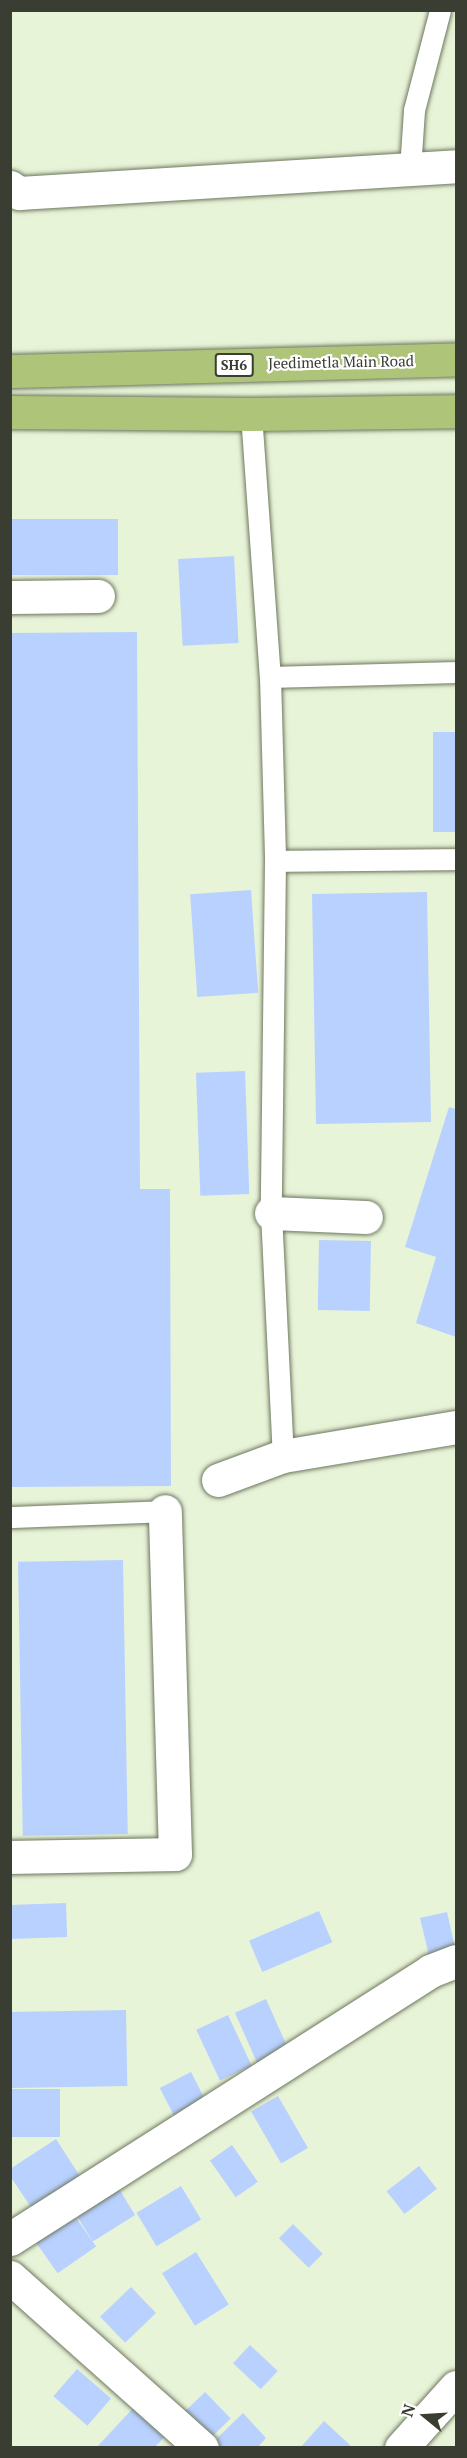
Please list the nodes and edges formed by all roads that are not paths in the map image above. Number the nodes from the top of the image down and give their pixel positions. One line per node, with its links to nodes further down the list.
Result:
1 (440, 10): 3 (lane)
2 (456, 166): 3 (street)
3 (410, 169): 4 (street)
4 (10, 187)
5 (456, 359): 6 (main road, Jeedimetla Main Road / SH6)
6 (10, 371)
7 (456, 411): 9 (main road)
8 (10, 412): 9 (main road)
9 (251, 414): 13 (lane)
10 (98, 596): 11 (street)
11 (10, 597)
12 (456, 672): 13 (lane)
13 (270, 677): 15 (lane)
14 (456, 859): 15 (lane)
15 (275, 861): 16 (lane)
16 (271, 1213): 17 (street); 19 (lane)
17 (366, 1217)
18 (456, 1427): 19 (street)
19 (283, 1456): 20 (street)
20 (218, 1480)
21 (165, 1511): 22 (lane); 23 (street)
22 (10, 1517)
23 (10, 1857)
24 (456, 1962): 25 (street)
25 (10, 2239)
26 (10, 2277): 28 (street)
27 (456, 2387): 29 (street)
28 (202, 2448)
29 (401, 2448)

